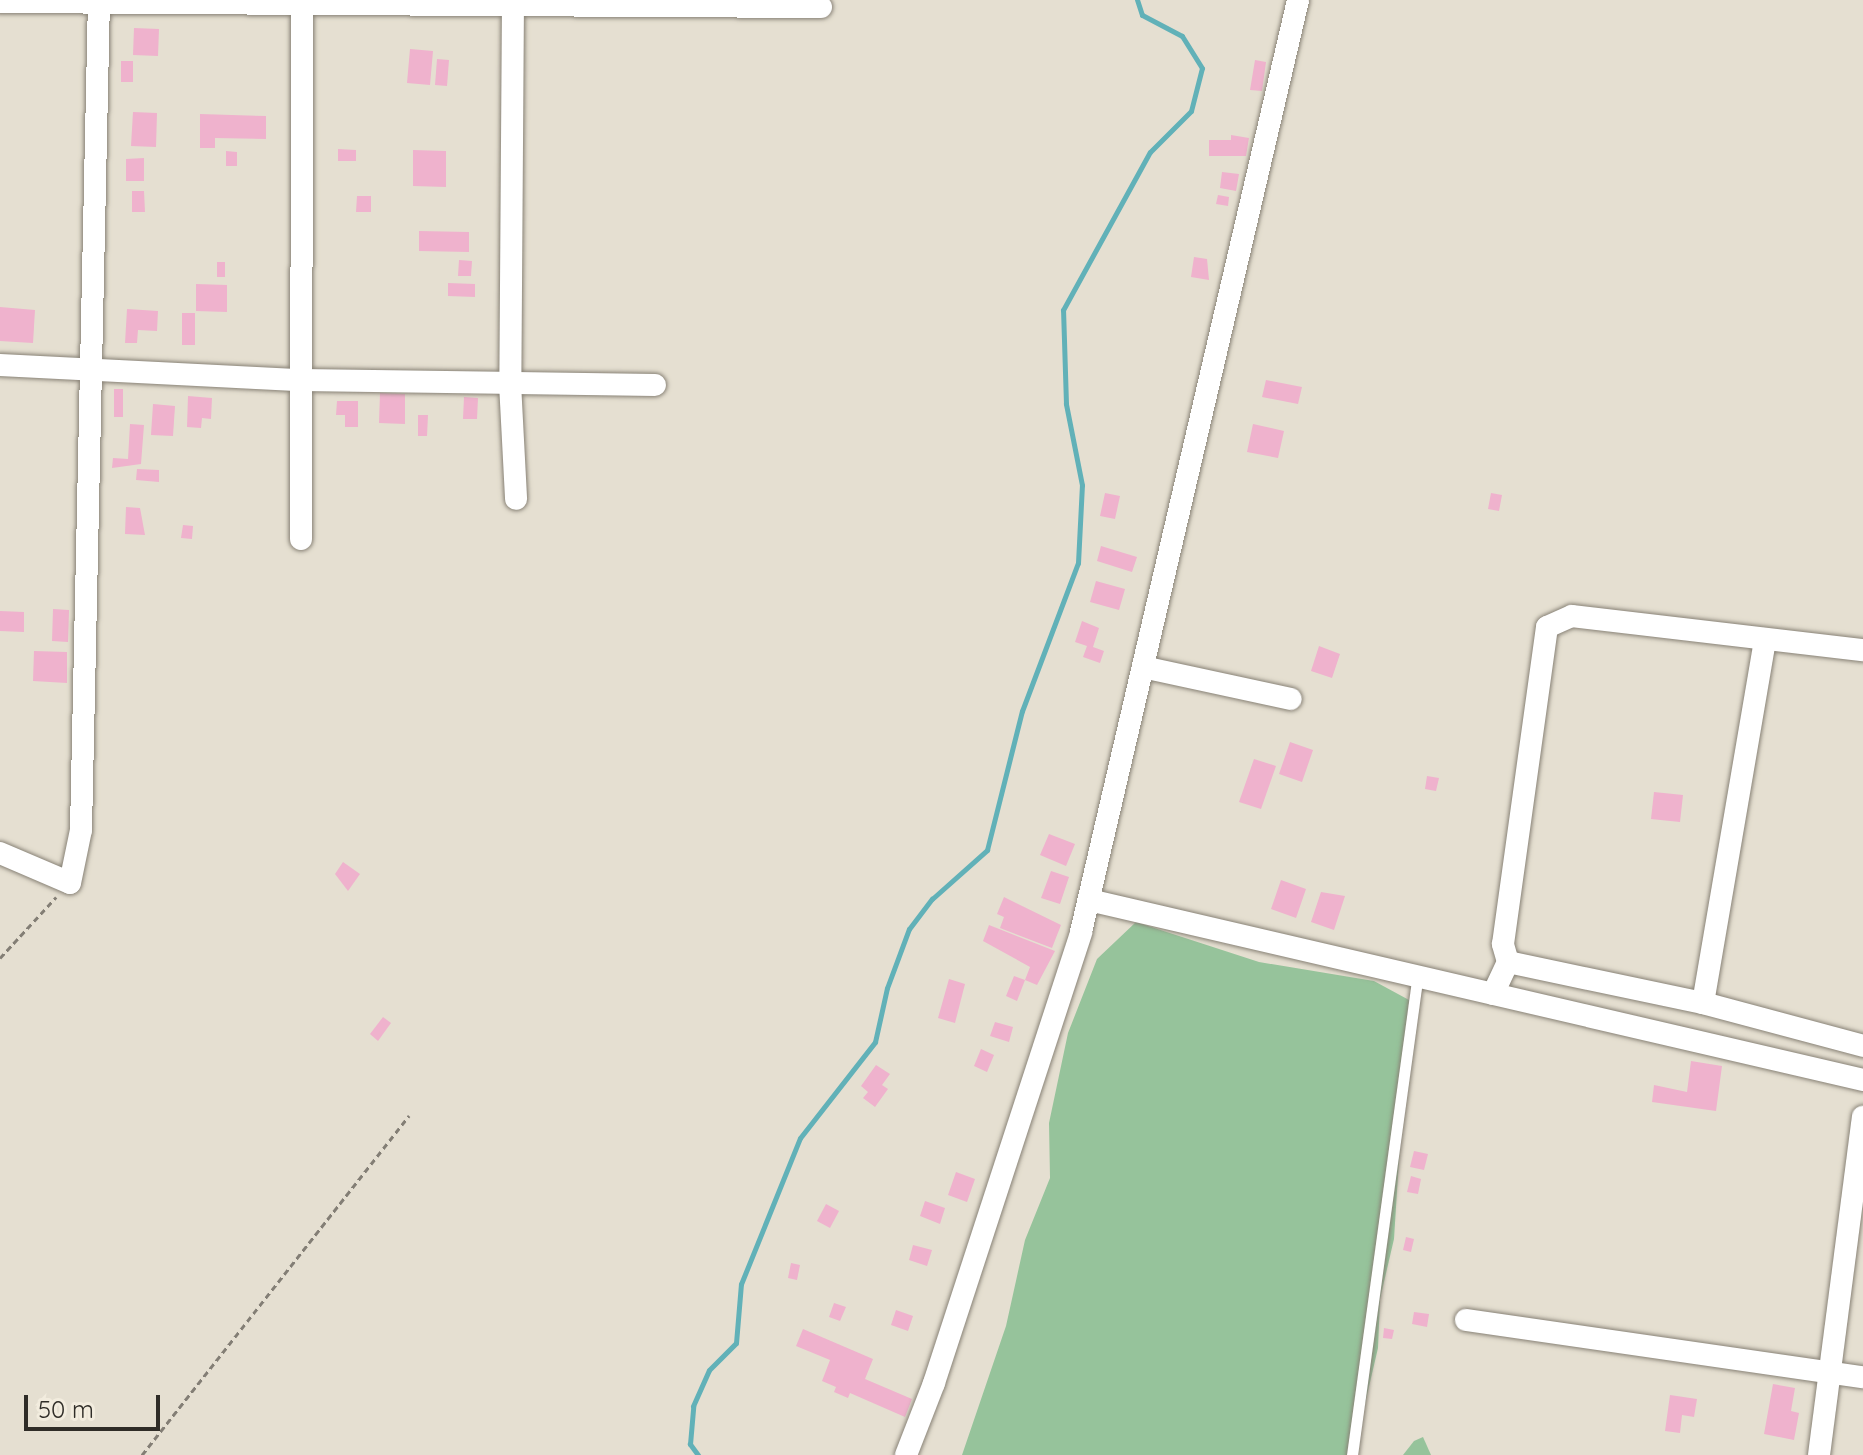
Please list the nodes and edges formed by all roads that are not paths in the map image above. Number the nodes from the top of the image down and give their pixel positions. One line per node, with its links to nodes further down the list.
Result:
1 (1298, 0): 17 (street)
2 (99, 1): 3 (street); 4 (street); 9 (street)
3 (0, 2)
4 (302, 2): 5 (street); 10 (street)
5 (513, 3): 6 (street); 11 (street)
6 (720, 3): 7 (street)
7 (821, 7)
8 (0, 365): 9 (street)
9 (94, 366): 10 (street); 19 (street)
10 (301, 380): 11 (street); 14 (street)
11 (510, 383): 12 (street); 13 (street)
12 (655, 385)
13 (516, 499)
14 (301, 539)
15 (1765, 639): 16 (street); 21 (street); 24 (street)
16 (1863, 650)
17 (1143, 667): 18 (street); 20 (street)
18 (1291, 699)
19 (0, 853)
20 (1089, 900): 22 (street); 31 (street)
21 (1508, 962): 23 (street); 24 (street)
22 (1418, 976): 23 (street); 32 (lane)
23 (1493, 994): 26 (street)
24 (1703, 1003): 25 (street)
25 (1863, 1046)
26 (1863, 1080)
27 (1863, 1117): 29 (street)
28 (1466, 1320): 29 (street)
29 (1830, 1371): 30 (street); 33 (street)
30 (1863, 1377)
31 (906, 1455)
32 (1352, 1455)
33 (1819, 1455)

